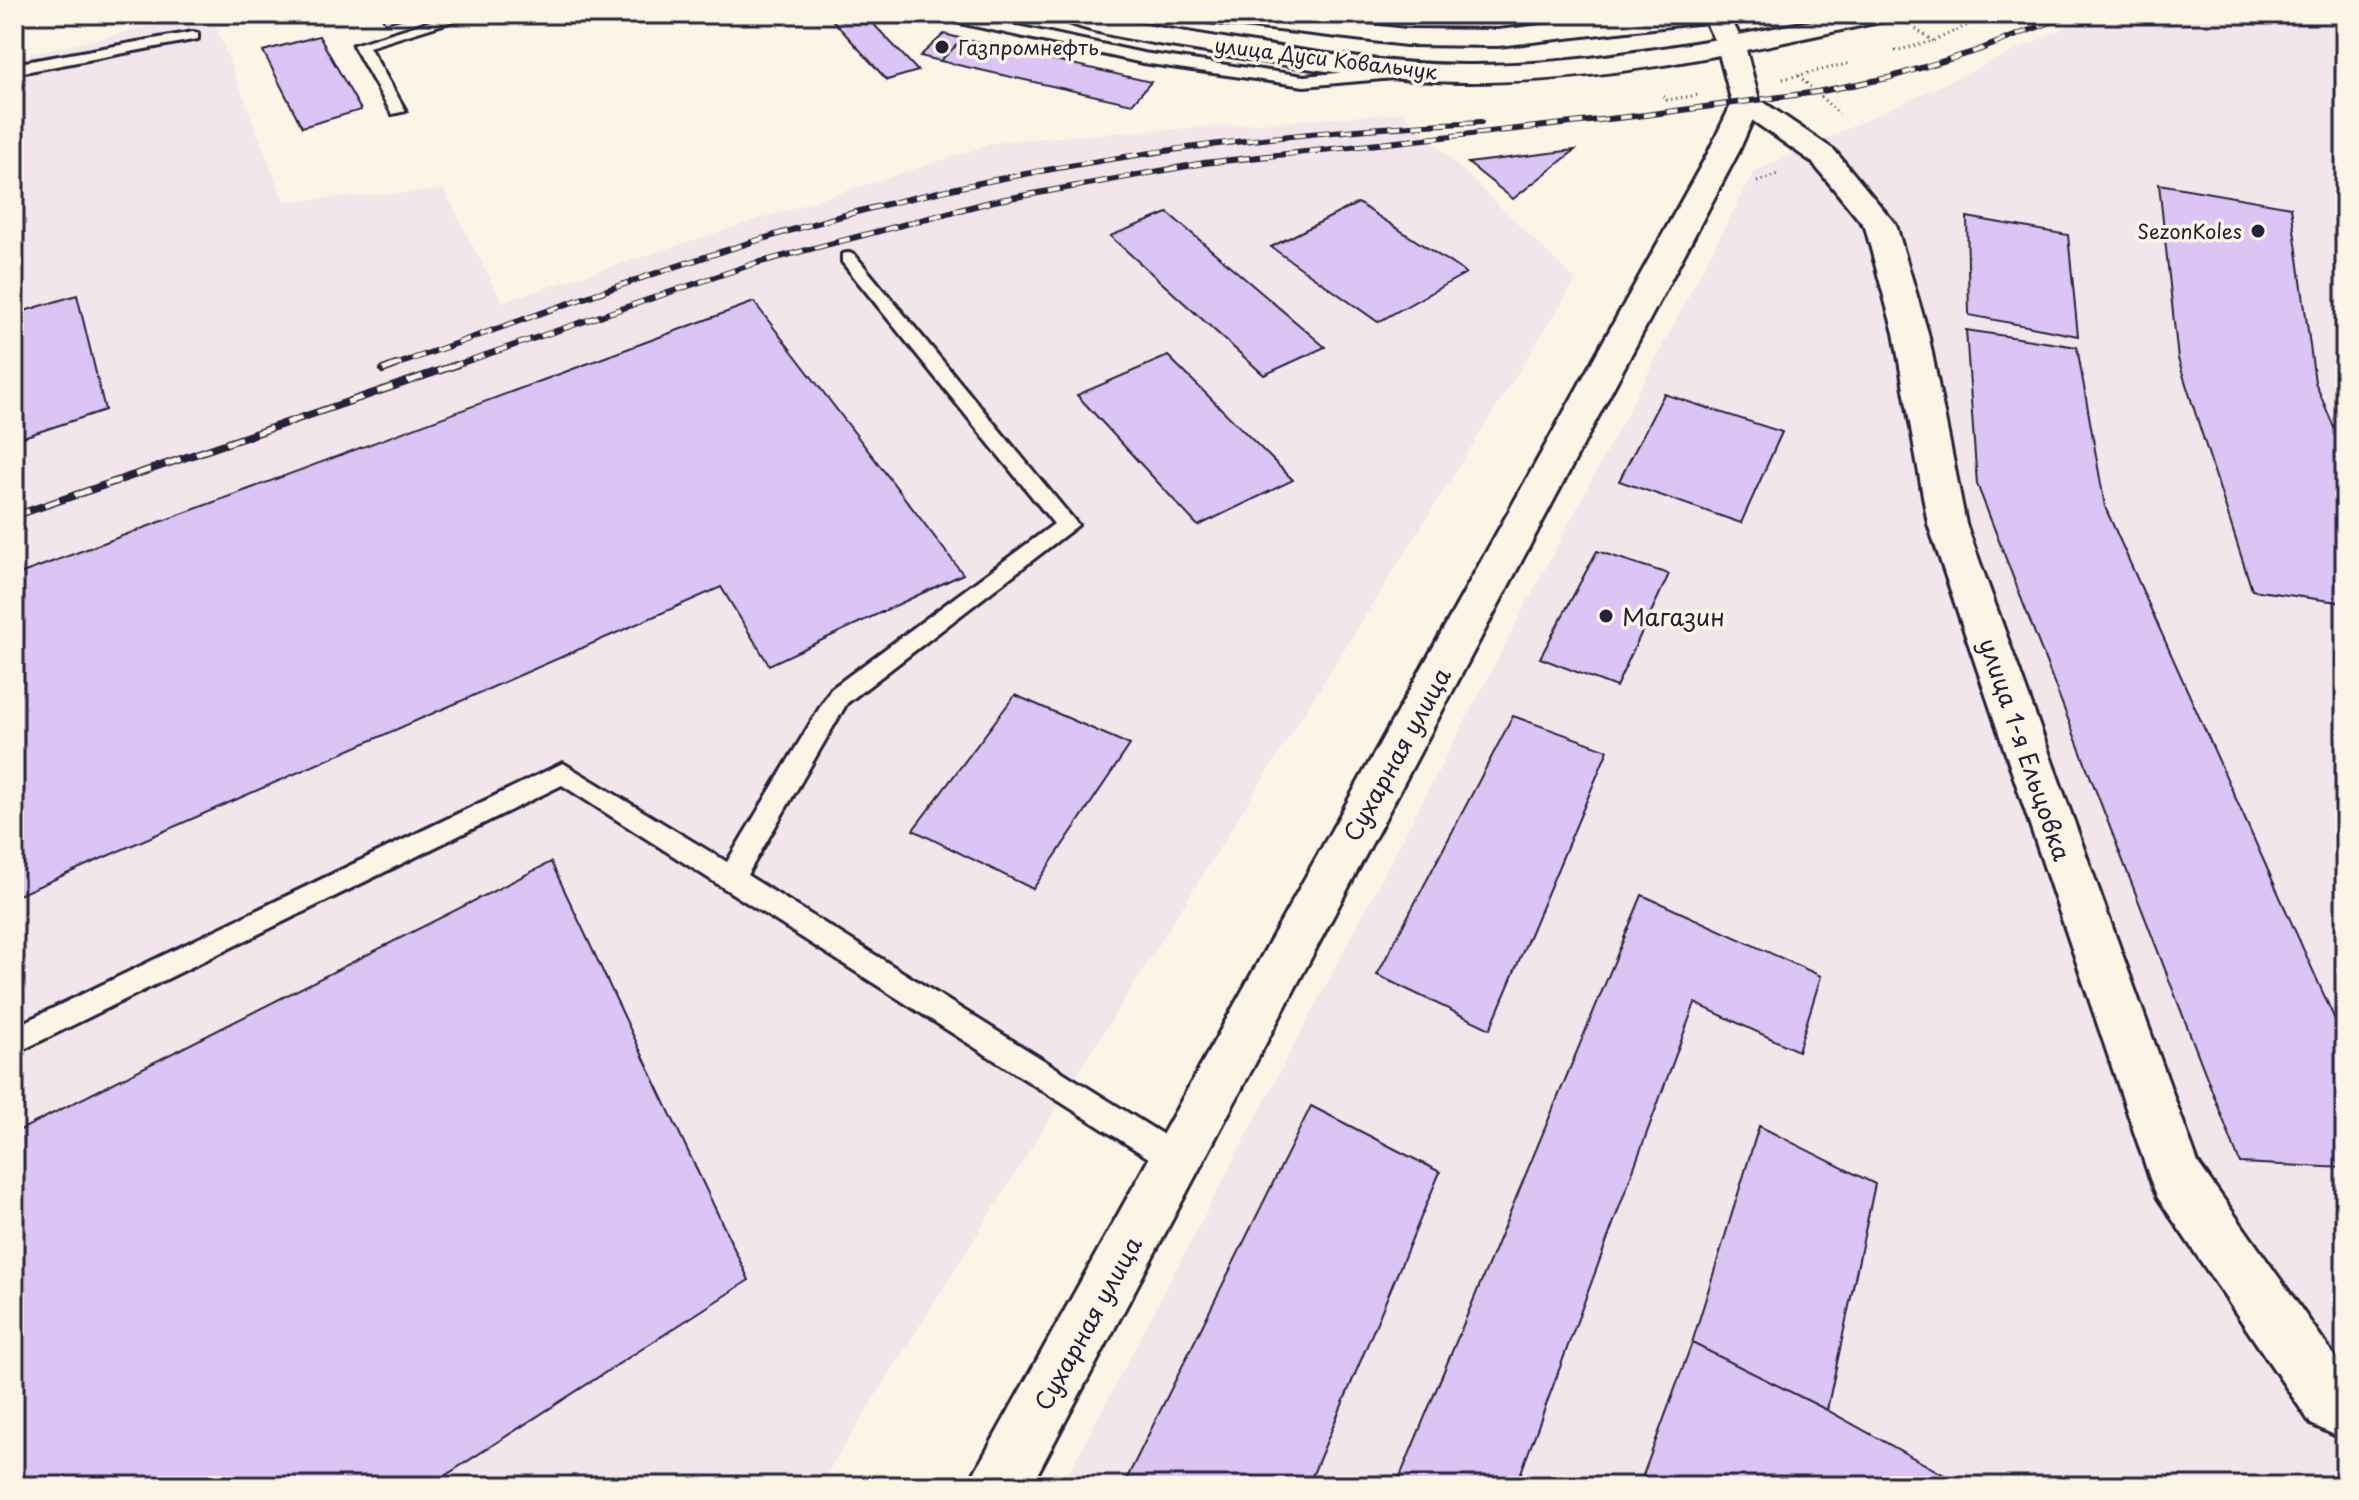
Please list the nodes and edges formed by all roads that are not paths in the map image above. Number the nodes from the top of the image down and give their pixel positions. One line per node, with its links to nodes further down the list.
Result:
1 (469, 14): 11 (lane)
2 (954, 14): 9 (lane)
3 (1068, 14): 9 (street, улица Дуси Ковальчук)
4 (1209, 14): 6 (street, улица Дуси Ковальчук)
5 (1879, 14): 6 (street)
6 (1717, 25): 9 (street, улица Дуси Ковальчук); 10 (street)
7 (193, 36): 8 (lane)
8 (14, 69)
9 (1406, 71)
10 (1746, 103): 15 (street, Сухарная улица); 16 (street, улица 1-я Ельцовка)
11 (398, 111)
12 (848, 258): 13 (lane)
13 (731, 878): 14 (lane); 15 (lane)
14 (14, 1041)
15 (1176, 1159): 17 (street, Сухарная улица)
16 (2338, 1407)
17 (998, 1486)

